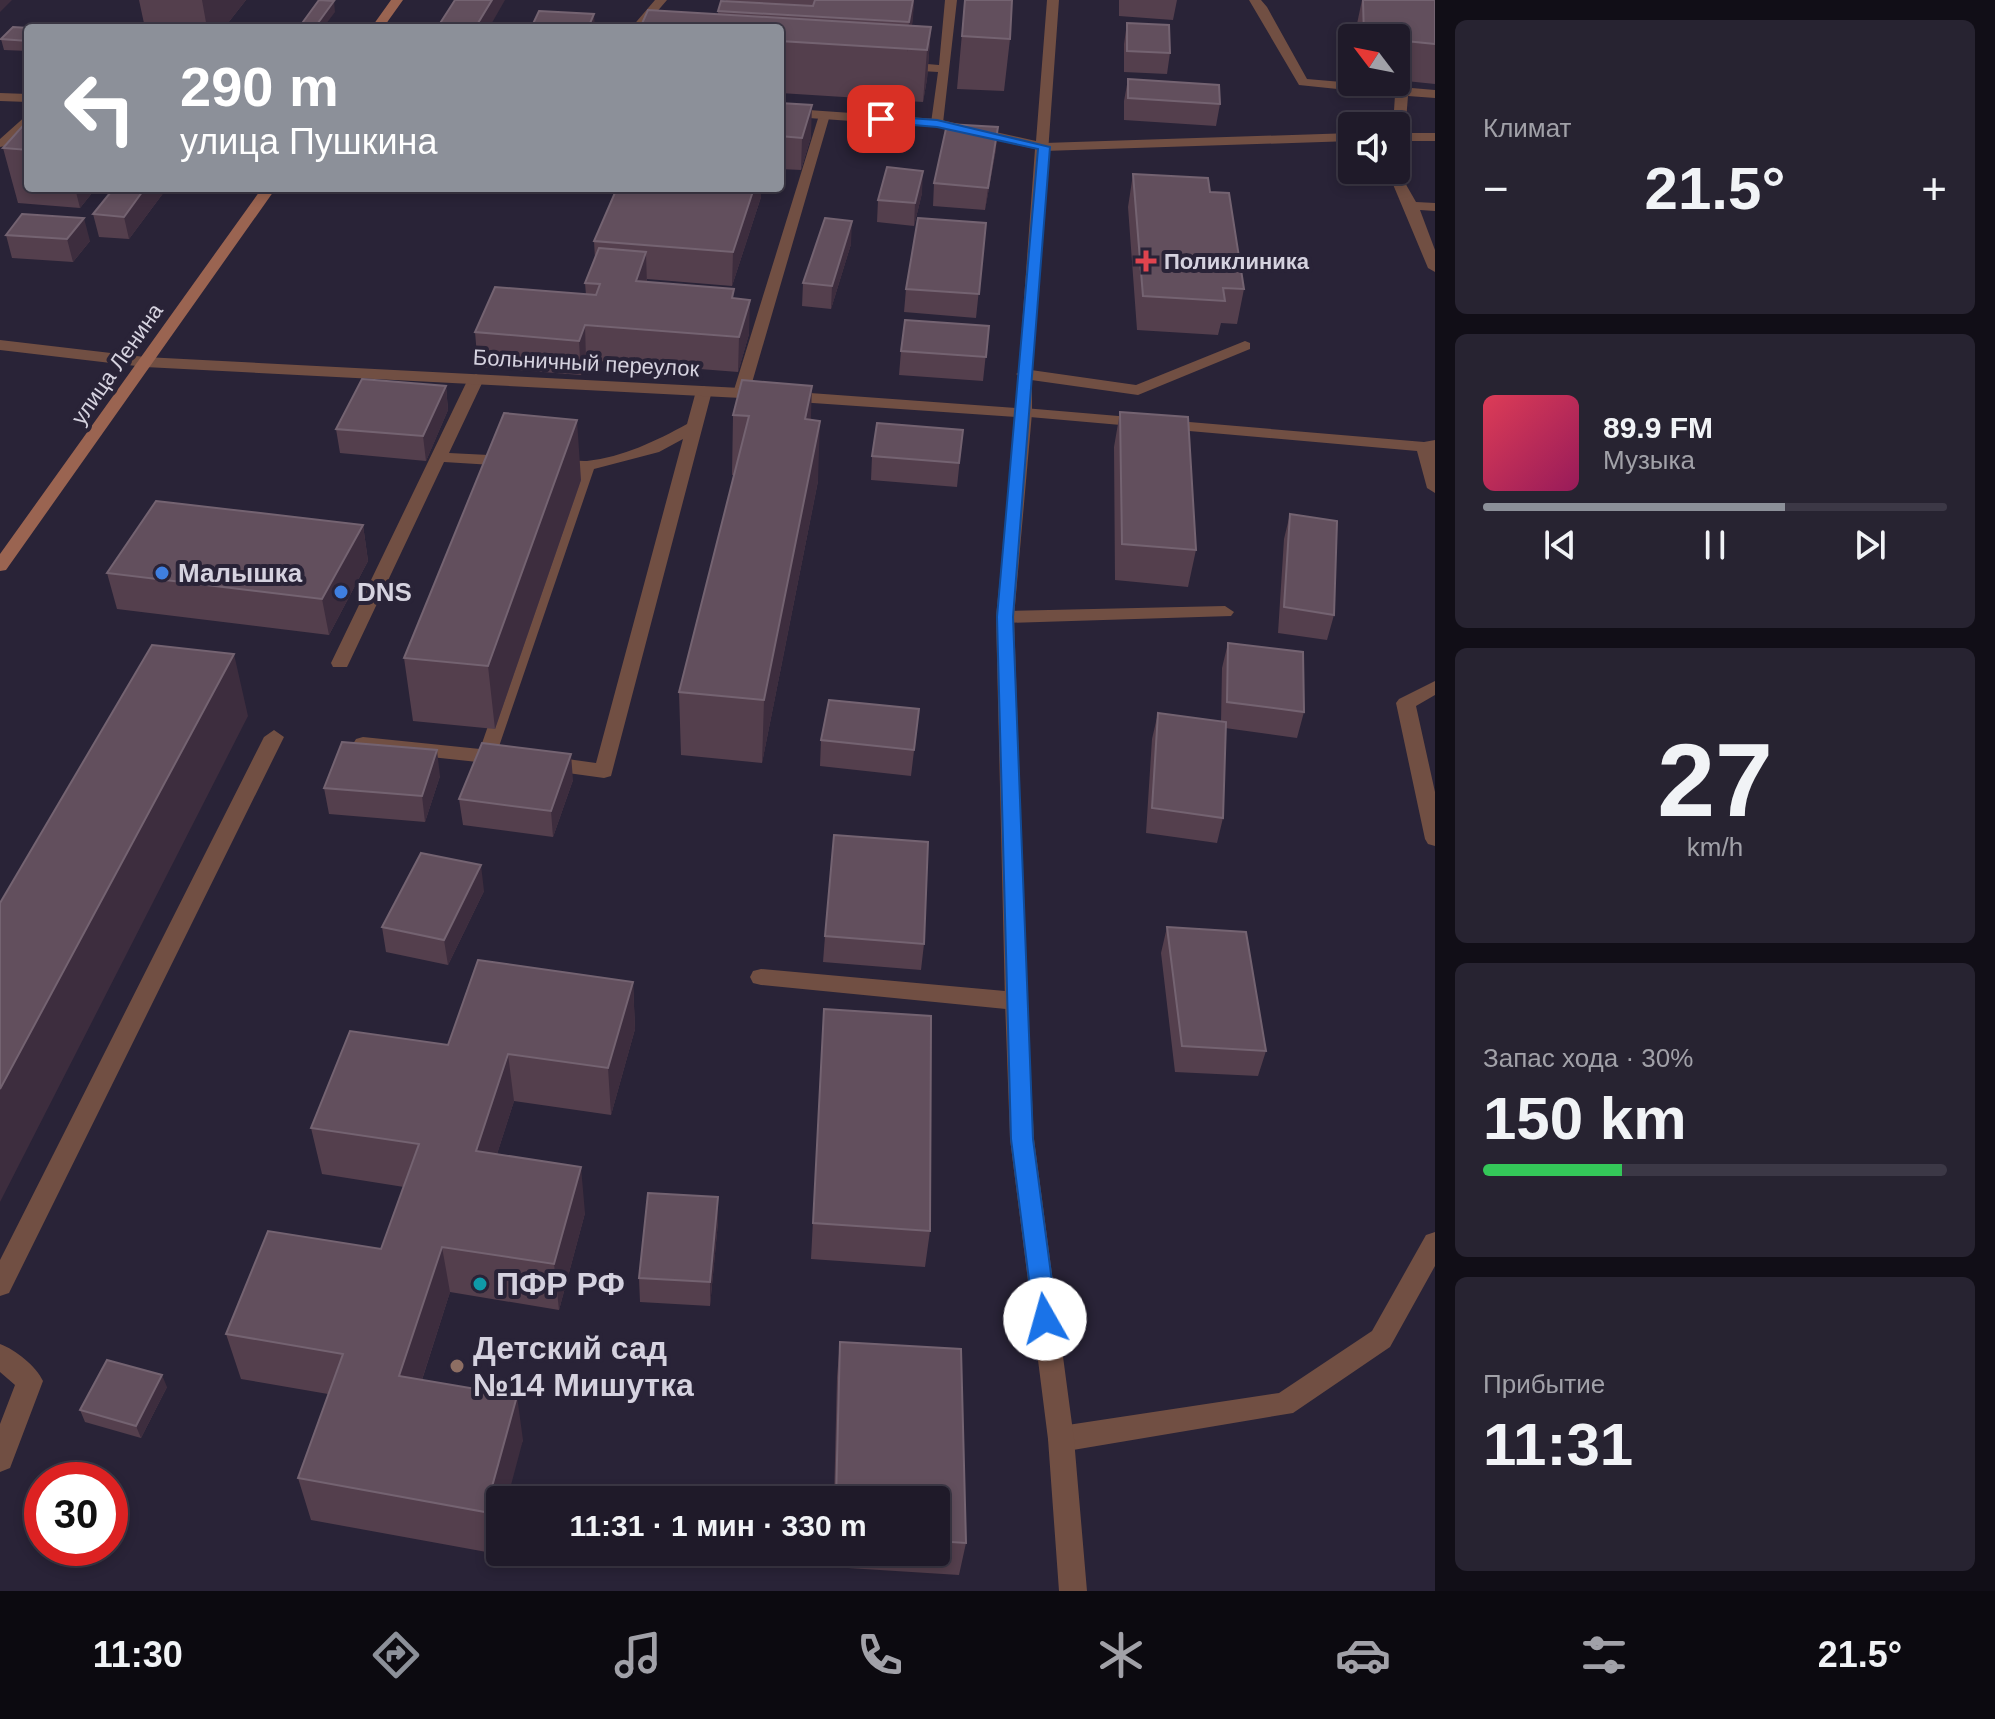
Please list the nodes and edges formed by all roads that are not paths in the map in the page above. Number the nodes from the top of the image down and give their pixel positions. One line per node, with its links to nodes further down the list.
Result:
1 (397, 0): 6 (main road)
2 (661, 0): 7 (street)
3 (951, 0): 9 (street)
4 (1053, 0): 25 (street)
5 (1255, 0): 10 (street)
6 (380, 24)
7 (640, 24)
8 (885, 65): 9 (street)
9 (945, 69): 18 (street)
10 (1338, 86)
11 (1410, 92): 12 (street)
12 (1435, 94)
13 (0, 97): 14 (street)
14 (24, 98)
15 (784, 112): 16 (street)
16 (824, 115): 18 (street); 37 (street)
17 (24, 122): 24 (street)
18 (937, 123): 25 (street)
19 (1325, 137): 20 (street); 23 (street); 25 (street)
20 (1338, 137)
21 (1410, 137): 22 (street)
22 (1435, 137)
23 (1338, 140)
24 (0, 143)
25 (1044, 147): 34 (street)
26 (1401, 184): 28 (street)
27 (266, 192): 33 (main road, улица Ленина)
28 (1411, 206): 29 (street); 30 (street)
29 (1435, 207)
30 (1435, 268)
31 (0, 345): 33 (street, Больничный переулок)
32 (1245, 346): 34 (street)
33 (145, 362): 35 (street, Больничный переулок); 44 (main road, улица Ленина)
34 (1024, 374): 38 (street)
35 (476, 379): 36 (street, Больничный переулок); 41 (street)
36 (704, 391): 37 (street, Больничный переулок); 39 (street)
37 (741, 393): 38 (street, Больничный переулок)
38 (1024, 413): 40 (street, Больничный переулок); 46 (street)
39 (694, 427): 42 (street); 51 (street)
40 (1430, 446): 43 (street)
41 (439, 457): 42 (street); 47 (street)
42 (587, 466): 50 (street)
43 (1435, 488)
44 (0, 566)
45 (1225, 612): 46 (street)
46 (1005, 617): 54 (street)
47 (340, 663)
48 (1435, 687): 52 (street)
49 (274, 737): 56 (street)
50 (363, 744)
51 (531, 761)
52 (1435, 839)
53 (761, 977): 54 (street)
54 (1016, 1001): 58 (street)
55 (1435, 1243): 58 (street)
56 (0, 1285)
57 (0, 1356): 59 (street)
58 (1061, 1439): 60 (street)
59 (0, 1459)
60 (1073, 1591)

